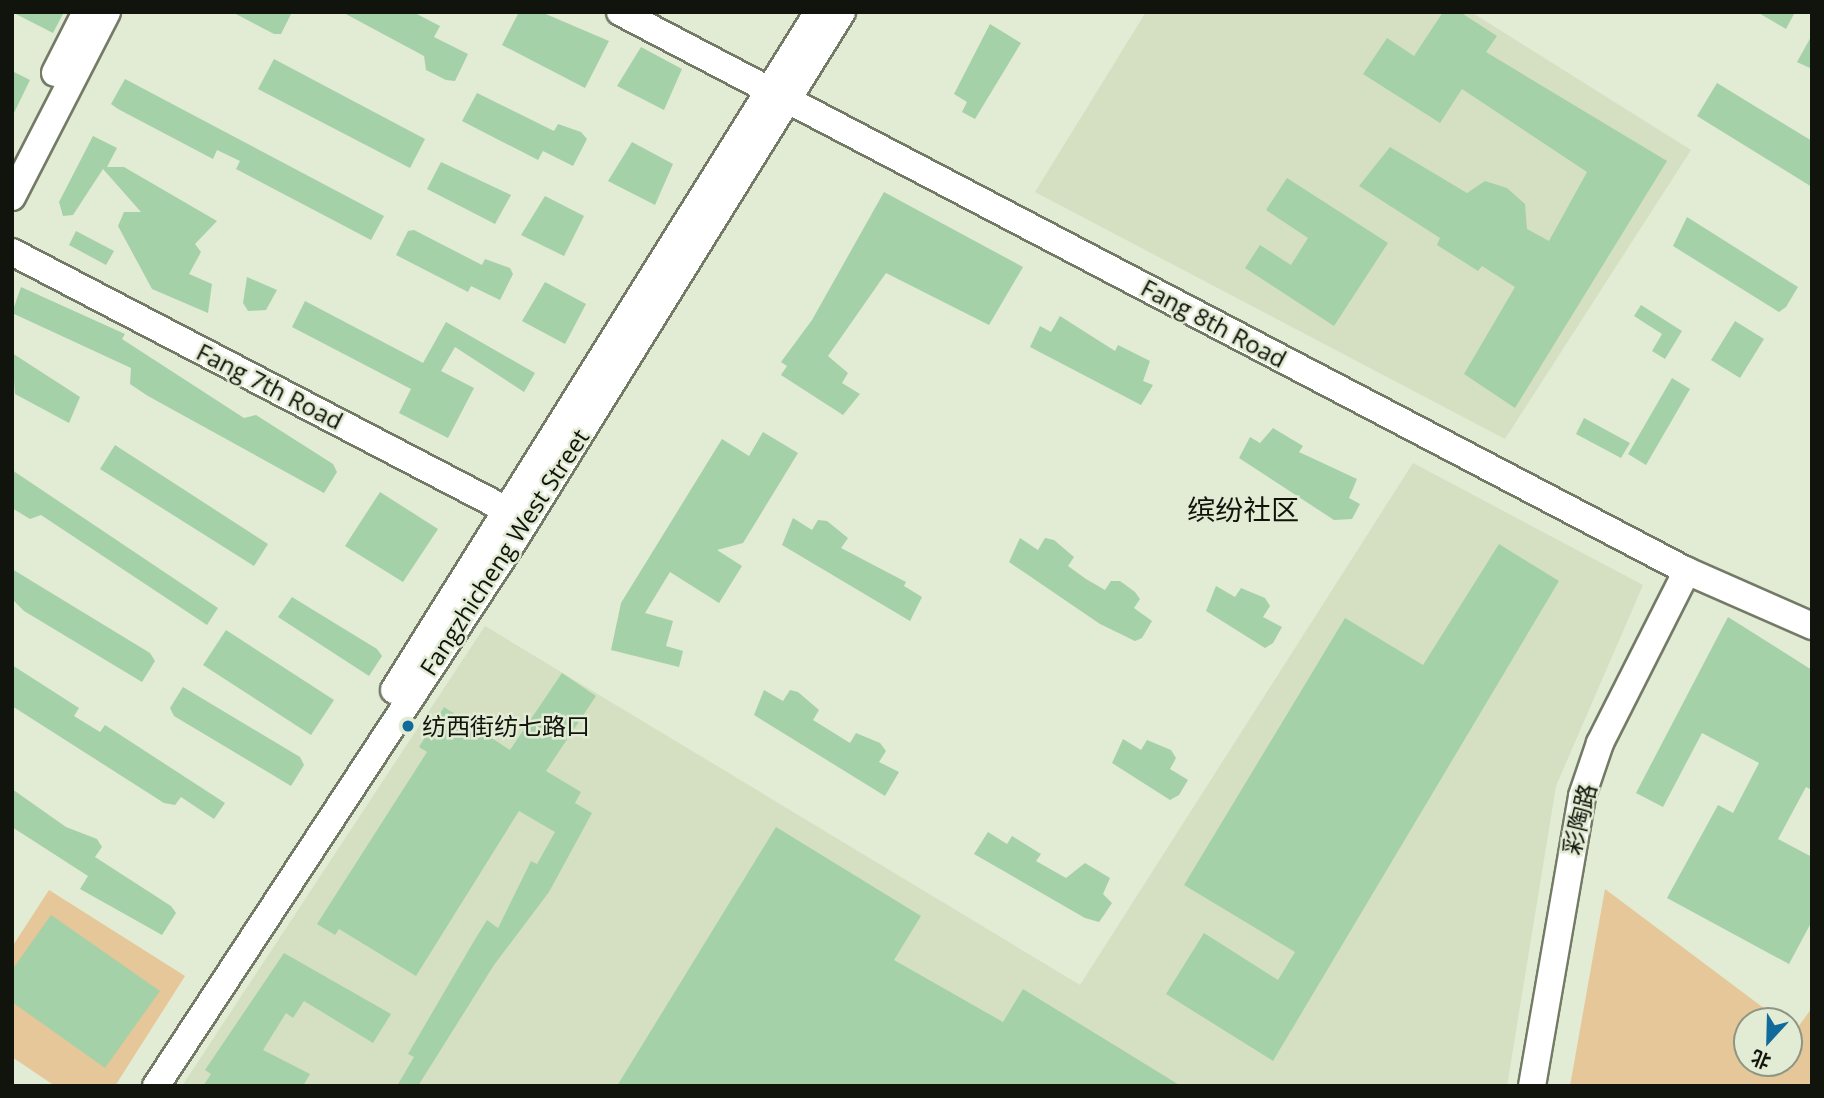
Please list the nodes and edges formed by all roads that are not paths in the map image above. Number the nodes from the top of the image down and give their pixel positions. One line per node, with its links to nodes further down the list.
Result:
1 (86, 12): 7 (street)
2 (107, 12): 8 (street)
3 (620, 12): 6 (street, Fang 8th Road)
4 (818, 12): 6 (street, Fangzhicheng West Street)
5 (842, 12): 6 (street, Fangzhicheng West Street)
6 (779, 95): 10 (street, Fangzhicheng West Street); 11 (street, Fang 8th Road)
7 (12, 157)
8 (12, 197)
9 (12, 252): 10 (street, Fang 7th Road)
10 (518, 516): 13 (street, Fangzhicheng West Street); 14 (street, Fangzhicheng West Street)
11 (1687, 571): 12 (street, Fang 8th Road); 15 (street, 彩陶路)
12 (1812, 626)
13 (138, 1086)
14 (156, 1086)
15 (1532, 1086)

